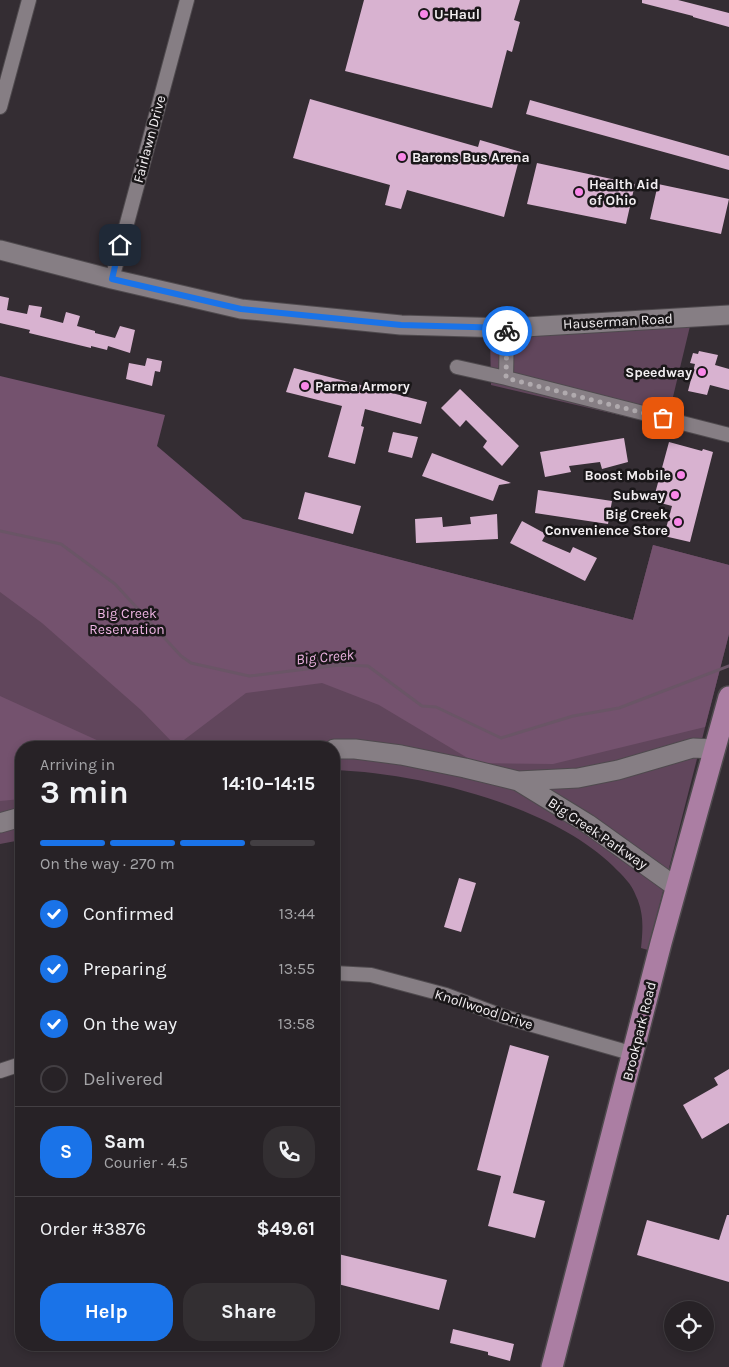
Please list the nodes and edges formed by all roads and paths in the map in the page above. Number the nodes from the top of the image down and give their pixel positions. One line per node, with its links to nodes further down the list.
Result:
1 (29, 0): 3 (street)
2 (187, 0): 5 (street, Fairlawn Drive)
3 (0, 107)
4 (0, 250): 5 (main road, Hauserman Road)
5 (112, 279): 7 (main road, Hauserman Road)
6 (729, 315): 7 (main road, Hauserman Road)
7 (507, 328): 9 (street)
8 (457, 367): 9 (street)
9 (506, 378): 10 (street)
10 (729, 435)
11 (728, 700): 13 (main road, Brookpark Road)
12 (340, 748): 14 (main road, Big Creek Parkway)
13 (714, 750): 14 (main road, Big Creek Parkway); 17 (main road, Brookpark Road)
14 (518, 781): 17 (main road, Big Creek Parkway)
15 (15, 819): 16 (main road)
16 (0, 823)
17 (676, 887): 19 (main road, Brookpark Road)
18 (340, 973): 19 (street, Knollwood Drive)
19 (634, 1054): 22 (main road, Brookpark Road)
20 (15, 1066): 21 (street)
21 (0, 1071)
22 (552, 1367)

